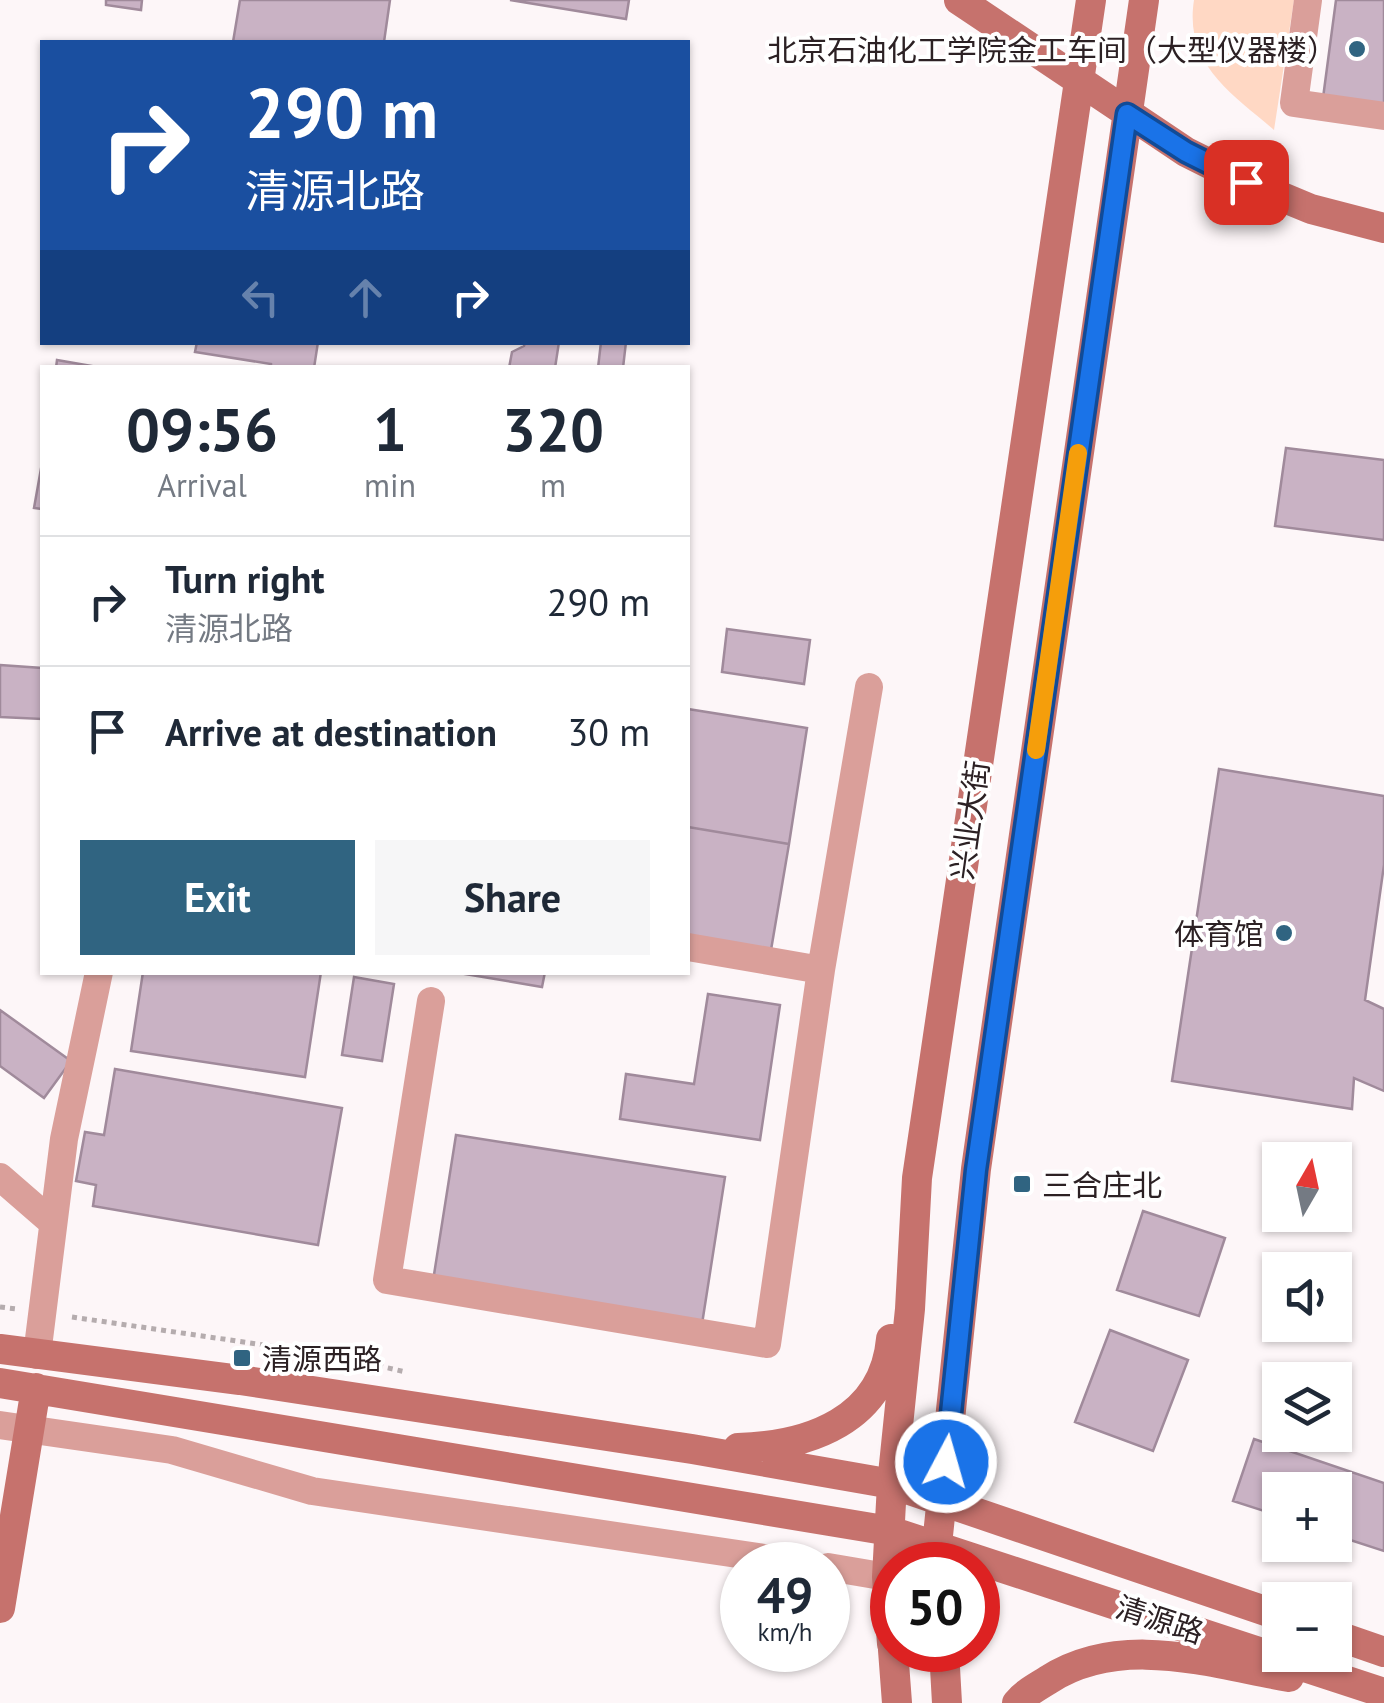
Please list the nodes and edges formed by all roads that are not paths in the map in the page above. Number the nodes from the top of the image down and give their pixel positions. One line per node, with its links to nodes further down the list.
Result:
1 (959, 0): 5 (main road)
2 (1091, 0): 5 (main road, 兴业大街)
3 (1144, 0): 6 (main road, 兴业大街)
4 (1308, 0): 7 (street)
5 (1078, 77): 6 (main road); 15 (main road, 兴业大街)
6 (1127, 114): 8 (main road); 24 (main road, 兴业大街)
7 (1384, 116)
8 (1384, 228)
9 (869, 687): 11 (street)
10 (690, 948): 11 (street)
11 (822, 970): 13 (street)
12 (98, 975): 16 (street)
13 (430, 1002)
14 (0, 1177): 16 (street)
15 (917, 1178): 22 (main road); 23 (main road, 兴业大街)
16 (53, 1223): 18 (street)
17 (0, 1349): 18 (main road)
18 (37, 1355): 22 (main road)
19 (0, 1382): 20 (main road)
20 (36, 1388): 21 (main road); 25 (main road)
21 (15, 1427): 29 (street); 31 (main road)
22 (692, 1450): 23 (main road)
23 (892, 1484): 24 (main road); 25 (main road, 兴业大街)
24 (942, 1499): 28 (main road, 兴业大街); 32 (main road, 清源路)
25 (890, 1531): 26 (main road, 兴业大街); 27 (main road)
26 (889, 1542)
27 (912, 1542)
28 (939, 1542)
29 (720, 1551)
30 (1000, 1574): 37 (main road, 清源路)
31 (0, 1608)
32 (1262, 1610)
33 (1352, 1641): 34 (main road)
34 (1384, 1652)
35 (895, 1672): 38 (main road, 兴业大街)
36 (945, 1672): 39 (main road)
37 (1384, 1694): 40 (main road)
38 (897, 1703)
39 (947, 1703)
40 (1017, 1703)

